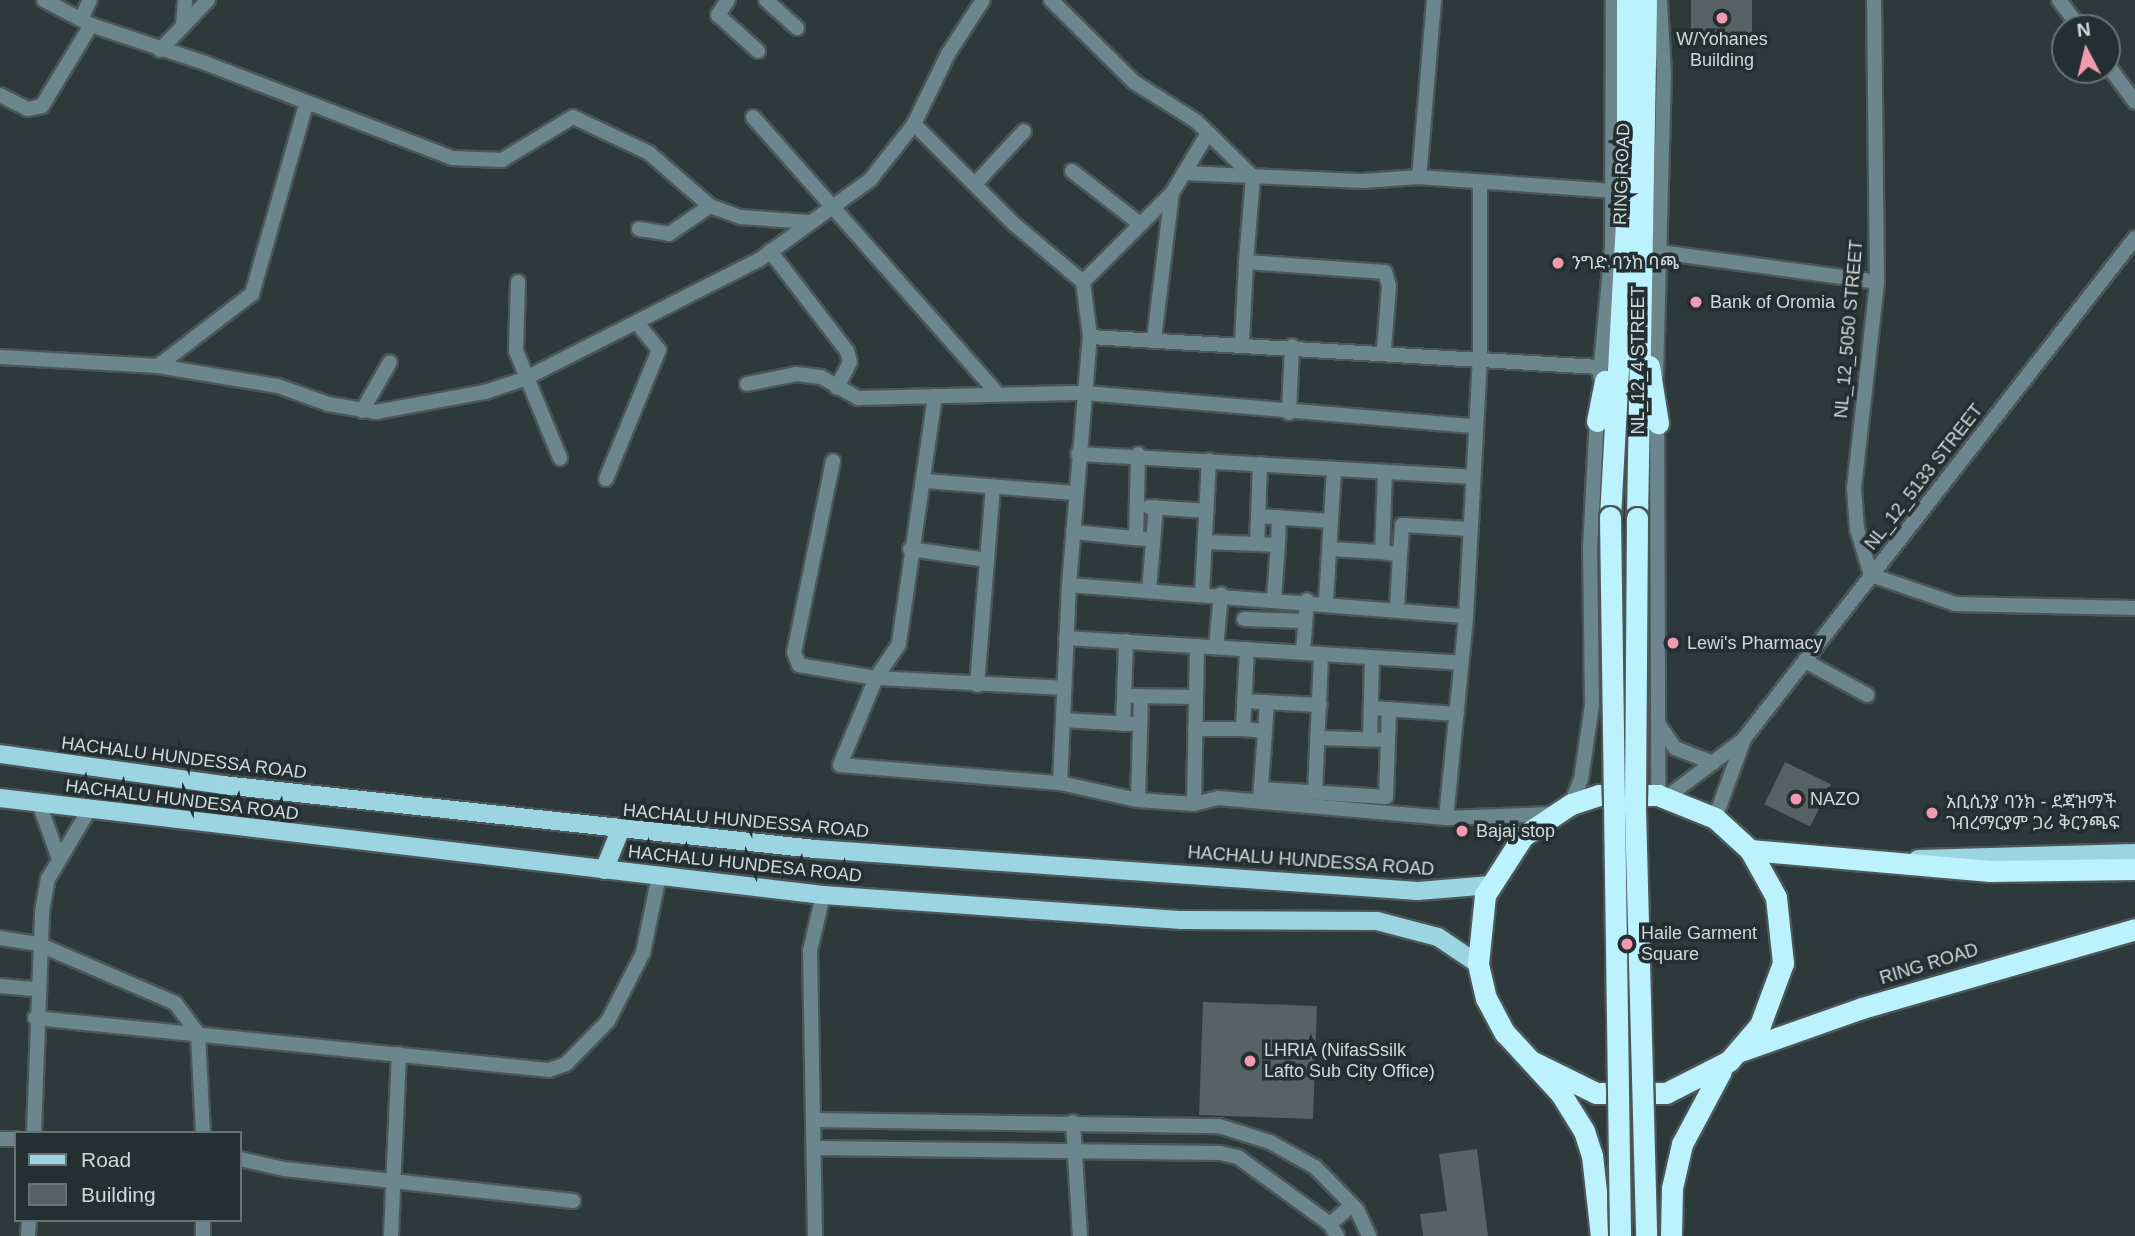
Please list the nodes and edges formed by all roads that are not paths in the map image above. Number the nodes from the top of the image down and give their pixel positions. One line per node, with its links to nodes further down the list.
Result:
1 (44, 0): 15 (street)
2 (89, 0): 15 (street)
3 (185, 0): 16 (street)
4 (208, 0): 16 (street)
5 (729, 0): 19 (street)
6 (766, 0): 17 (street)
7 (982, 0): 25 (street)
8 (1051, 0): 27 (street)
9 (1434, 0): 31 (street)
10 (1613, 0): 34 (street)
11 (1627, 0): 49 (highway, RING ROAD)
12 (1646, 0): 48 (highway, RING ROAD)
13 (1660, 0): 43 (street, NL_12_4 STREET)
14 (1874, 0): 47 (street, NL_12_5050 STREET)
15 (86, 22): 18 (street); 21 (street)
16 (183, 24): 18 (street)
17 (797, 28)
18 (160, 50): 23 (street)
19 (758, 51)
20 (2121, 83): 22 (street)
21 (0, 95)
22 (2135, 102)
23 (306, 104): 36 (street); 59 (street)
24 (753, 117): 37 (street)
25 (914, 124): 33 (street); 37 (street)
26 (1024, 131): 33 (street)
27 (1208, 133): 29 (street); 30 (street)
28 (1072, 171): 39 (street)
29 (1184, 173): 30 (street); 35 (street)
30 (1253, 177): 31 (street); 44 (street)
31 (1419, 177): 32 (street)
32 (1480, 182): 34 (street); 57 (street)
33 (975, 184): 46 (street)
34 (1612, 191): 60 (street)
35 (1172, 194): 39 (street); 52 (street)
36 (710, 206): 38 (street); 40 (street)
37 (829, 209): 38 (street); 64 (street)
38 (808, 222): 42 (street)
39 (1140, 224): 46 (street)
40 (639, 229)
41 (2135, 238): 105 (street, NL_12_5133 STREET)
42 (770, 251): 50 (street); 63 (street)
43 (1659, 252): 47 (street); 70 (street, NL_12_4 STREET)
44 (1246, 262): 53 (street); 55 (street)
45 (518, 282): 61 (street)
46 (1083, 282): 51 (street)
47 (1877, 282): 105 (street, NL_12_5050 STREET)
48 (1640, 309): 70 (highway); 205 (highway, RING ROAD, bridge)
49 (1618, 313): 69 (highway); 204 (highway, RING ROAD, bridge)
50 (638, 324): 61 (street); 81 (street)
51 (1090, 337): 52 (street); 65 (street)
52 (1154, 339): 53 (street)
53 (1242, 342): 54 (street)
54 (1292, 346): 55 (street); 68 (street)
55 (1384, 350): 57 (street)
56 (0, 356): 59 (street)
57 (1480, 358): 60 (street); 71 (street)
58 (390, 362): 67 (street)
59 (158, 366): 67 (street)
60 (1600, 367): 69 (street)
61 (524, 379): 67 (street); 74 (street)
62 (747, 384): 63 (street)
63 (837, 388): 66 (street)
64 (995, 391): 65 (street); 66 (street)
65 (1086, 393): 68 (street); 72 (street)
66 (934, 396): 82 (street)
67 (362, 411)
68 (1289, 413): 71 (street)
69 (1597, 421): 162 (street)
70 (1658, 423): 142 (street, NL_12_4 STREET)
71 (1473, 426): 80 (street)
72 (1078, 454): 73 (street); 84 (street)
73 (1138, 454): 75 (street); 85 (street)
74 (560, 458)
75 (1209, 460): 77 (street); 87 (street)
76 (833, 461): 128 (street)
77 (1260, 464): 78 (street); 88 (street)
78 (1334, 470): 79 (street); 90 (street)
79 (1385, 472): 80 (street); 91 (street)
80 (1472, 477): 93 (street)
81 (606, 479)
82 (926, 481): 83 (street); 100 (street)
83 (993, 487): 84 (street); 104 (street)
84 (1075, 494): 94 (street)
85 (1137, 507): 86 (street); 95 (street)
86 (1156, 507): 87 (street); 96 (street)
87 (1207, 511): 97 (street)
88 (1258, 516): 89 (street); 98 (street)
89 (1279, 517): 90 (street); 99 (street)
90 (1330, 521): 101 (street)
91 (1383, 523): 92 (street); 102 (street)
92 (1402, 525): 93 (street); 103 (street)
93 (1470, 529): 115 (street)
94 (1073, 532): 95 (street); 106 (street)
95 (1136, 538): 96 (street)
96 (1153, 540): 107 (street)
97 (1205, 542): 98 (street); 108 (street)
98 (1257, 544): 99 (street)
99 (1278, 545): 110 (street)
100 (910, 549): 104 (street); 128 (street)
101 (1329, 549): 102 (street); 112 (street)
102 (1382, 552): 103 (street)
103 (1400, 555): 113 (street)
104 (987, 560): 129 (street)
105 (1871, 575): 114 (street); 126 (street, NL_12_5133 STREET)
106 (1069, 585): 107 (street); 118 (street)
107 (1149, 590): 108 (street)
108 (1202, 593): 109 (street)
109 (1221, 594): 110 (street); 121 (street)
110 (1274, 598): 111 (street)
111 (1307, 600): 112 (street); 117 (street)
112 (1325, 601): 113 (street)
113 (1397, 608): 115 (street)
114 (2135, 608)
115 (1466, 615): 127 (street)
116 (1244, 619): 117 (street)
117 (1305, 621): 123 (street)
118 (1066, 638): 119 (street); 130 (street)
119 (1126, 642): 120 (street); 131 (street)
120 (1197, 646): 121 (street); 134 (street)
121 (1216, 647): 122 (street)
122 (1247, 649): 123 (street); 135 (street)
123 (1303, 653): 124 (street)
124 (1321, 655): 125 (street); 137 (street)
125 (1372, 658): 127 (street); 138 (street)
126 (1805, 661): 132 (street); 151 (street, NL_12_5133 STREET)
127 (1460, 663): 140 (street)
128 (876, 678): 129 (street); 154 (street)
129 (978, 685): 130 (street)
130 (1064, 688): 141 (street)
131 (1124, 695): 133 (street); 143 (street)
132 (1867, 695)
133 (1141, 697): 134 (street); 144 (street)
134 (1196, 697): 145 (street)
135 (1244, 701): 136 (street); 146 (street)
136 (1267, 702): 137 (street); 147 (street)
137 (1320, 705): 148 (street)
138 (1371, 708): 139 (street); 149 (street)
139 (1389, 709): 140 (street); 150 (street)
140 (1457, 714): 165 (street)
141 (1063, 720): 143 (street); 154 (street)
142 (1657, 720): 153 (street); 157 (street, NL_12_4 STREET)
143 (1123, 724): 144 (street)
144 (1139, 725): 159 (street)
145 (1195, 729): 146 (street); 161 (street)
146 (1243, 730): 147 (street)
147 (1265, 731): 156 (street)
148 (1318, 738): 149 (street); 155 (street)
149 (1370, 740): 150 (street)
150 (1388, 740): 155 (street)
151 (1743, 740): 153 (street); 166 (street)
152 (0, 754): 167 (main road, HACHALU HUNDESSA ROAD)
153 (1713, 763): 157 (street)
154 (1060, 783): 159 (street)
155 (1315, 793): 156 (street)
156 (1260, 796): 161 (street); 165 (street)
157 (1663, 796): 162 (highway); 166 (highway)
158 (0, 798): 160 (main road, HACHALU HUNDESA ROAD)
159 (1138, 800): 161 (street)
160 (39, 803): 163 (main road, HACHALU HUNDESA ROAD); 170 (street)
161 (1194, 804)
162 (1571, 804): 164 (highway)
163 (89, 810): 170 (street); 173 (main road, HACHALU HUNDESA ROAD)
164 (1551, 814): 165 (street); 175 (highway)
165 (1446, 818)
166 (1715, 818): 168 (highway)
167 (620, 831): 173 (main road); 175 (main road, HACHALU HUNDESSA ROAD)
168 (1750, 850): 171 (highway); 186 (highway)
169 (2135, 853): 171 (main road)
170 (59, 859): 179 (street)
171 (1906, 861): 172 (highway)
172 (2135, 869)
173 (604, 870): 174 (main road, HACHALU HUNDESA ROAD)
174 (659, 876): 176 (main road, HACHALU HUNDESA ROAD); 185 (street)
175 (1491, 885): 180 (highway)
176 (823, 895): 180 (main road, HACHALU HUNDESA ROAD); 188 (street)
177 (2135, 929): 186 (highway, RING ROAD)
178 (0, 938): 179 (street)
179 (38, 944): 182 (street); 184 (street)
180 (1478, 964): 187 (highway)
181 (0, 986): 182 (street)
182 (37, 989): 183 (street)
183 (35, 1018): 184 (street); 190 (street)
184 (198, 1034): 185 (street); 191 (street)
185 (399, 1054): 195 (street)
186 (1734, 1056): 187 (highway, RING ROAD); 206 (highway)
187 (1533, 1062): 203 (highway)
188 (816, 1120): 189 (street); 192 (street)
189 (1073, 1122): 193 (street); 197 (street)
190 (34, 1131)
191 (203, 1131)
192 (816, 1148): 193 (street); 200 (street)
193 (1076, 1152): 198 (street); 201 (street)
194 (242, 1159): 195 (street)
195 (391, 1179): 196 (street); 199 (street)
196 (573, 1201)
197 (1352, 1205): 198 (street); 202 (street)
198 (1333, 1230)
199 (391, 1236)
200 (814, 1236)
201 (1080, 1236)
202 (1369, 1236)
203 (1601, 1236)
204 (1620, 1236)
205 (1646, 1236)
206 (1671, 1236)

